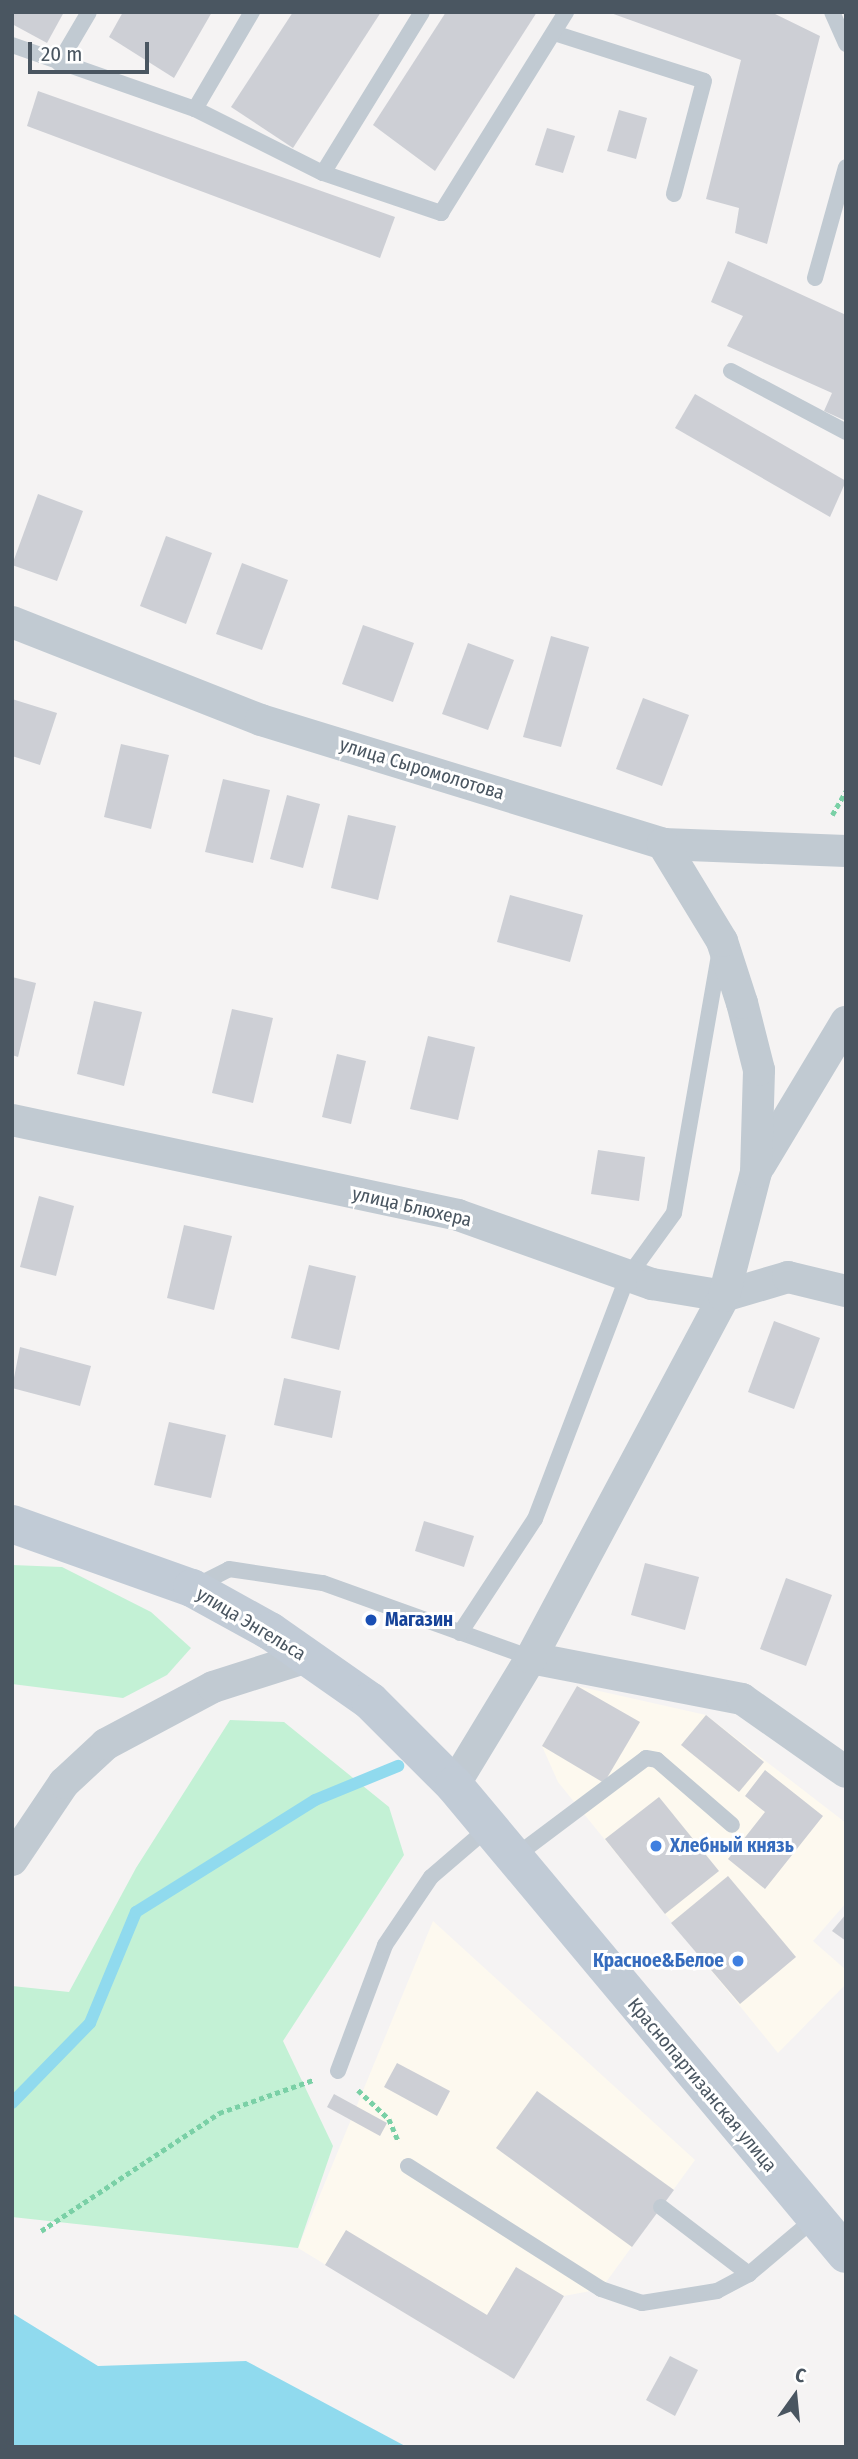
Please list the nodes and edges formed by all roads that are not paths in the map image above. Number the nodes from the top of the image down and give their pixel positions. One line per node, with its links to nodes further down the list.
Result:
1 (89, 12): 9 (lane)
2 (252, 12): 10 (lane)
3 (422, 12): 12 (lane)
4 (566, 12): 6 (lane)
5 (832, 12): 7 (lane)
6 (554, 33): 12 (lane); 13 (lane)
7 (846, 44)
8 (12, 45): 9 (lane)
9 (59, 63): 10 (lane)
10 (195, 109): 12 (lane)
11 (846, 167): 14 (lane)
12 (323, 173)
13 (674, 194)
14 (815, 278)
15 (731, 371): 16 (lane)
16 (846, 432)
17 (12, 622): 18 (street, улица Сыромолотова)
18 (663, 844): 19 (street, улица Сыромолотова); 20 (street)
19 (846, 851)
20 (722, 941): 23 (street); 24 (lane)
21 (846, 1022): 23 (street)
22 (12, 1120): 24 (street, улица Блюхера)
23 (756, 1172): 26 (street)
24 (627, 1278): 26 (street, улица Блюхера); 29 (lane)
25 (846, 1291): 26 (street, улица Блюхера)
26 (724, 1296): 31 (street)
27 (12, 1524): 28 (main road, улица Энгельса)
28 (192, 1588): 29 (lane); 30 (main road, улица Энгельса)
29 (460, 1633): 31 (lane)
30 (307, 1657): 33 (main road, улица Энгельса); 37 (street)
31 (531, 1658): 32 (street); 33 (street)
32 (846, 1773)
33 (454, 1785): 35 (main road, Краснопартизанская улица)
34 (732, 1825): 36 (lane)
35 (488, 1828): 36 (main road, Краснопартизанская улица); 38 (lane)
36 (513, 1858): 41 (main road, Краснопартизанская улица)
37 (12, 1860)
38 (338, 2071)
39 (408, 2166): 43 (lane)
40 (661, 2207): 43 (lane)
41 (814, 2219): 42 (main road, Краснопартизанская улица); 43 (lane)
42 (846, 2254)
43 (750, 2274)

